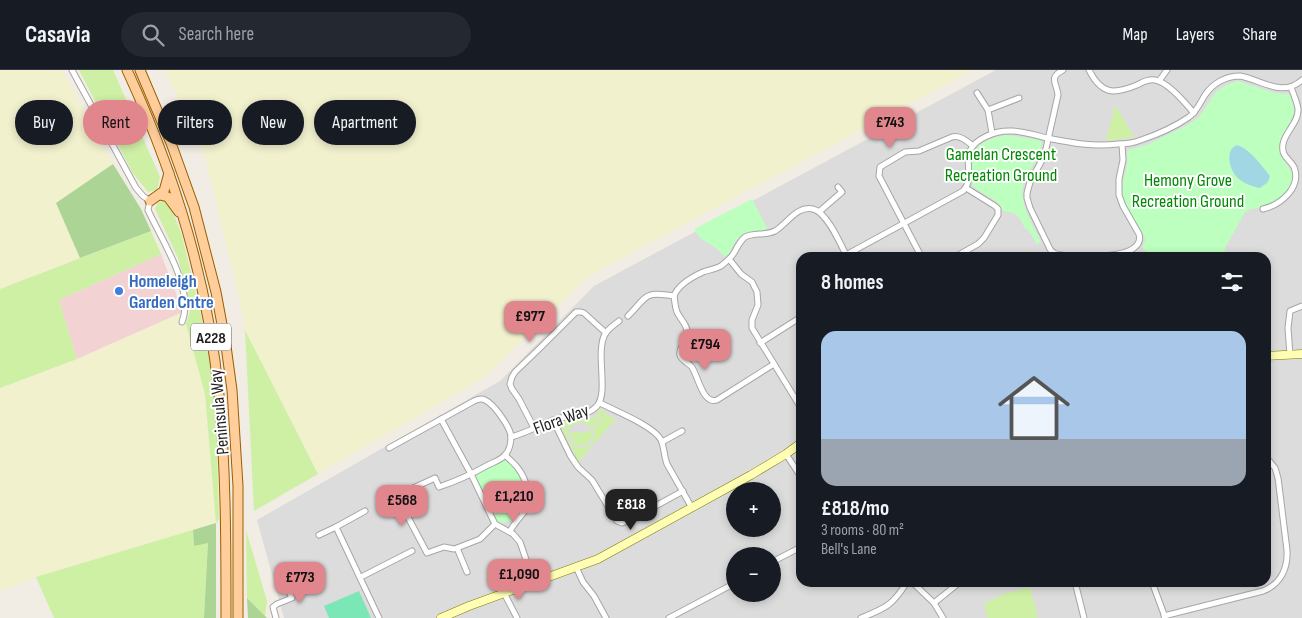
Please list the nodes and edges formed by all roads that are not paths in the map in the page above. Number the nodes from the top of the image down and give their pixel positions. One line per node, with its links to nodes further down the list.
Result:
1 (72, 70): 22 (street)
2 (127, 70): 18 (main road, Peninsula Way / A228)
3 (140, 70): 89 (main road, Peninsula Way / A228)
4 (1063, 70): 15 (street)
5 (1088, 70): 8 (street)
6 (1167, 70): 8 (street)
7 (1302, 80): 9 (street)
8 (1159, 81): 13 (street)
9 (1291, 87): 13 (street); 23 (street)
10 (977, 93): 12 (street)
11 (1019, 98): 12 (street)
12 (988, 110): 14 (street)
13 (1194, 112): 16 (street)
14 (992, 133): 15 (street); 17 (street)
15 (1048, 138): 16 (street); 31 (street)
16 (1122, 144): 32 (street)
17 (973, 146): 20 (street); 26 (street)
18 (170, 173): 21 (main road); 25 (main road, Peninsula Way / A228)
19 (838, 187): 24 (street)
20 (966, 188): 26 (street); 30 (street)
21 (160, 195): 22 (main road); 25 (main road)
22 (150, 200): 39 (street)
23 (1263, 209)
24 (820, 211): 27 (street); 33 (street)
25 (184, 218): 88 (main road, Peninsula Way / A228)
26 (904, 223): 28 (street); 29 (street)
27 (845, 252)
28 (854, 252)
29 (919, 252)
30 (963, 252)
31 (1053, 252)
32 (1123, 252)
33 (729, 259): 34 (street); 41 (street)
34 (674, 296): 36 (street); 45 (street)
35 (1302, 306): 43 (street)
36 (628, 316)
37 (796, 320): 41 (street)
38 (619, 321): 40 (street)
39 (182, 322)
40 (606, 333): 47 (street, Flora Way); 50 (street)
41 (760, 343): 45 (street)
42 (1302, 354): 43 (street)
43 (1290, 355): 44 (street)
44 (1271, 356)
45 (774, 364): 46 (street)
46 (796, 400)
47 (600, 403): 49 (street, Flora Way); 53 (street)
48 (441, 419): 52 (street); 55 (street); 60 (street)
49 (553, 420): 50 (street, Flora Way); 61 (street)
50 (534, 428): 52 (street, Flora Way)
51 (682, 431): 53 (street)
52 (511, 437): 57 (street)
53 (662, 442): 61 (street)
54 (796, 447): 56 (street)
55 (389, 448)
56 (786, 454): 59 (street); 62 (street)
57 (505, 455): 60 (street); 66 (street)
58 (1271, 463): 77 (street)
59 (796, 469)
60 (471, 474): 64 (street); 68 (street)
61 (683, 491): 62 (street)
62 (692, 508): 72 (street)
63 (366, 511): 65 (street)
64 (495, 524): 66 (street); 68 (street)
65 (336, 526): 67 (street); 74 (street)
66 (510, 532): 75 (street)
67 (319, 535)
68 (457, 548): 73 (street)
69 (412, 550): 74 (street)
70 (796, 550): 71 (street)
71 (781, 557)
72 (576, 567): 75 (street); 94 (street)
73 (467, 572)
74 (361, 577): 91 (street)
75 (534, 582): 85 (street)
76 (286, 585): 90 (street)
77 (1271, 586)
78 (726, 587): 95 (street)
79 (904, 587): 96 (street)
80 (917, 587): 86 (street)
81 (954, 587): 86 (street)
82 (1076, 587): 98 (street)
83 (1154, 587): 87 (street)
84 (1270, 587): 87 (street)
85 (504, 592): 92 (street); 93 (street)
86 (934, 603): 97 (street)
87 (1164, 617)
88 (226, 618)
89 (238, 618)
90 (276, 618)
91 (379, 618)
92 (441, 618)
93 (517, 618)
94 (606, 618)
95 (669, 618)
96 (862, 618)
97 (943, 618)
98 (1084, 618)

